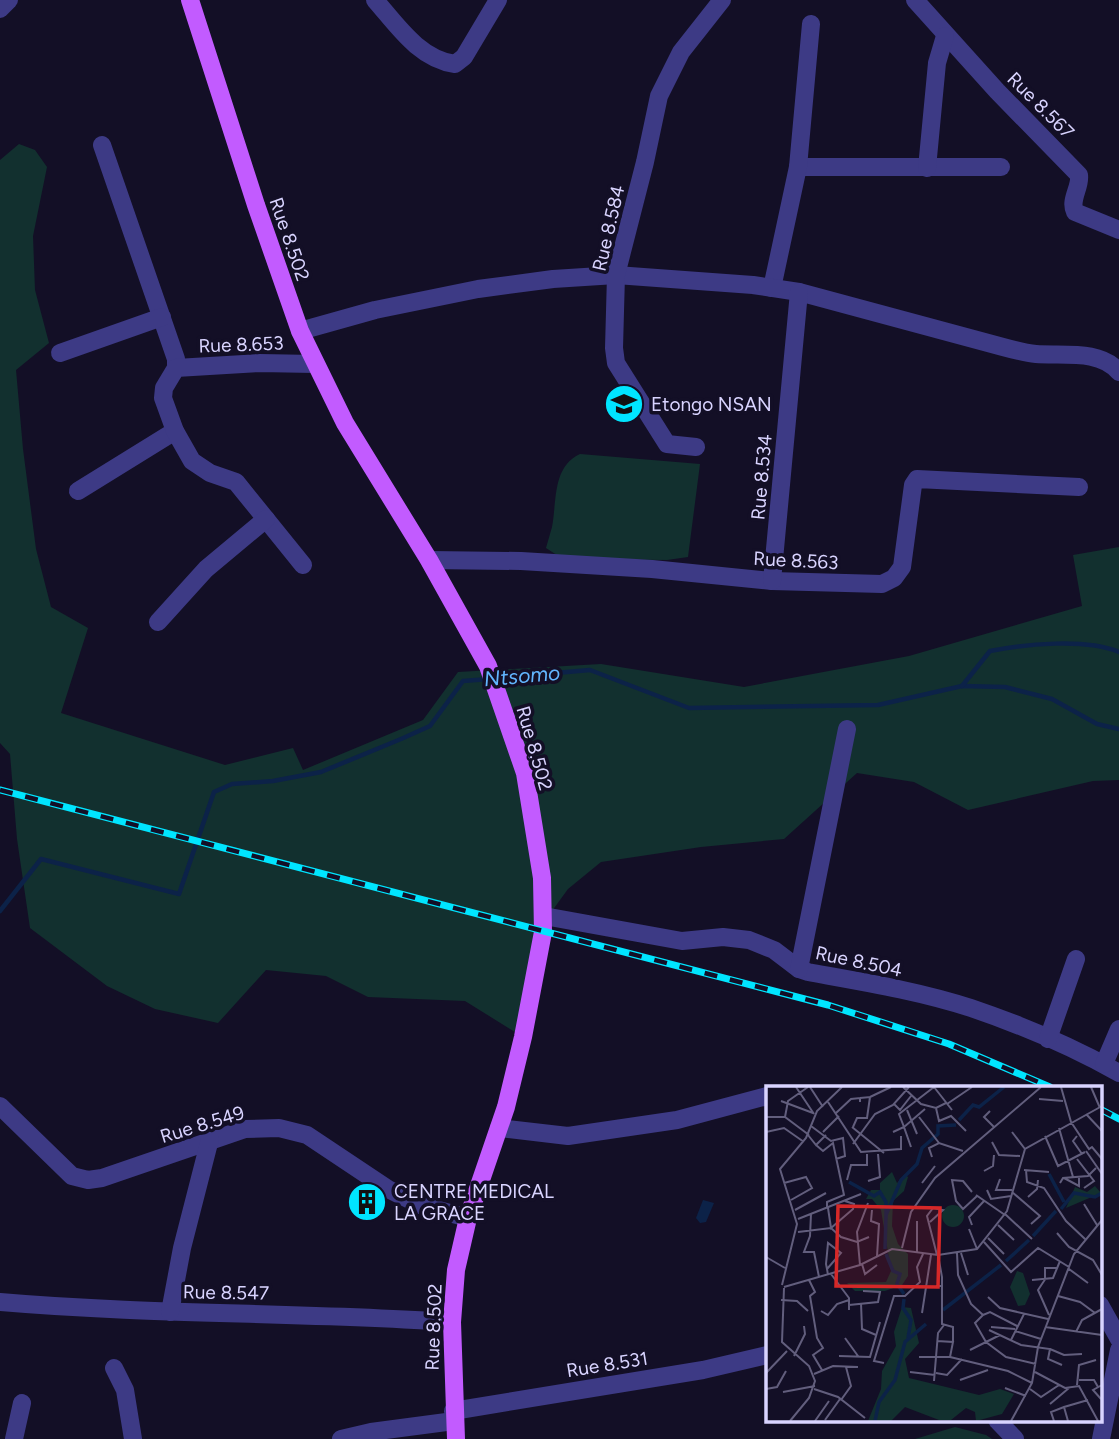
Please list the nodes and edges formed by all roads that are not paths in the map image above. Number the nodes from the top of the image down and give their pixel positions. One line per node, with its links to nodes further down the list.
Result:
1 (9, 0): 7 (street)
2 (190, 0): 19 (main road, Rue 8.502)
3 (375, 0): 4 (street)
4 (498, 0)
5 (722, 0): 15 (street, Rue 8.584)
6 (915, 0): 9 (street, Rue 8.567)
7 (0, 9)
8 (811, 23): 11 (street)
9 (945, 36): 13 (street); 14 (street, Rue 8.567)
10 (103, 145): 18 (street)
11 (798, 167): 13 (street); 16 (street)
12 (1001, 167): 13 (street)
13 (927, 168)
14 (1119, 230)
15 (616, 275): 16 (street); 19 (street); 25 (street, Rue 8.584)
16 (772, 288): 17 (street)
17 (799, 292): 23 (street); 31 (street, Rue 8.534)
18 (162, 317): 20 (street); 22 (street)
19 (300, 331): 21 (main road, Rue 8.502)
20 (60, 353)
21 (315, 364): 22 (street, Rue 8.653); 29 (main road, Rue 8.502)
22 (176, 368): 24 (street, Rue 8.653)
23 (1119, 372)
24 (175, 431): 27 (street); 28 (street, Rue 8.653)
25 (696, 447)
26 (1079, 486): 31 (street, Rue 8.563)
27 (78, 491)
28 (266, 519): 30 (street, Rue 8.653); 32 (street)
29 (429, 560): 31 (street, Rue 8.563); 34 (main road, Rue 8.502)
30 (303, 565)
31 (772, 581)
32 (158, 622)
33 (846, 729): 36 (street)
34 (544, 916): 36 (street, Rue 8.504); 42 (main road, Rue 8.502)
35 (1076, 959): 38 (street)
36 (799, 969): 38 (street, Rue 8.504)
37 (1119, 1029): 39 (street)
38 (1048, 1039): 39 (street, Rue 8.504)
39 (1111, 1068)
40 (766, 1096): 42 (street)
41 (0, 1106): 43 (street, Rue 8.549)
42 (499, 1128): 44 (main road, Rue 8.502)
43 (210, 1139): 44 (street, Rue 8.549); 47 (street)
44 (468, 1218): 48 (main road, Rue 8.502)
45 (0, 1302): 47 (street, Rue 8.547)
46 (1102, 1309): 49 (street)
47 (170, 1312): 48 (street, Rue 8.547)
48 (452, 1322): 54 (main road, Rue 8.502)
49 (1119, 1339)
50 (1119, 1350): 61 (street)
51 (766, 1354): 54 (street, Rue 8.531)
52 (114, 1368): 57 (street)
53 (22, 1403): 56 (street)
54 (454, 1416): 58 (street, Rue 8.531); 59 (main road, Rue 8.502)
55 (999, 1422): 60 (street)
56 (13, 1439)
57 (133, 1439)
58 (341, 1439)
59 (456, 1439)
60 (1015, 1439)
61 (1101, 1439)

